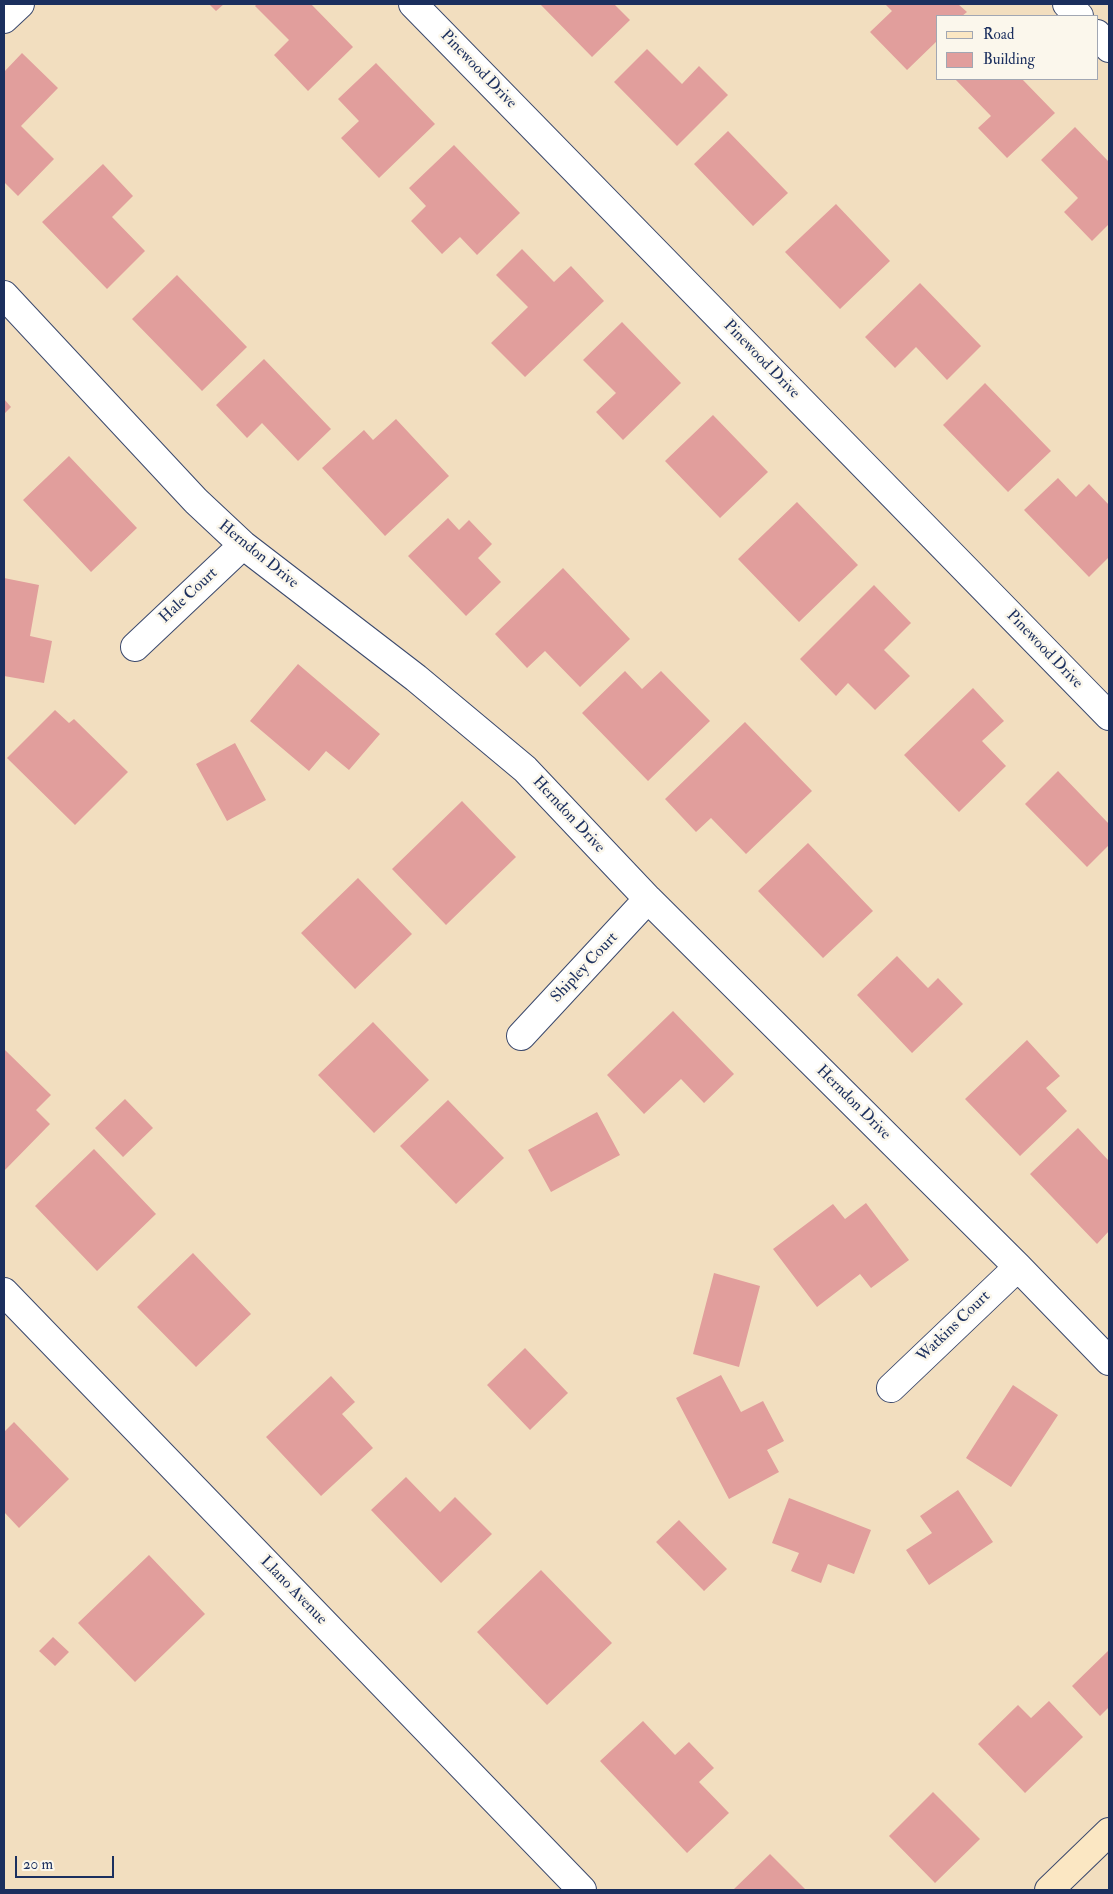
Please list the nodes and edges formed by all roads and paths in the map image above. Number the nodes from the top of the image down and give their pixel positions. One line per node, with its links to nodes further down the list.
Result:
1 (20, 4): 5 (street)
2 (413, 4): 11 (street, Pinewood Drive)
3 (1068, 4): 4 (street)
4 (1078, 15)
5 (4, 18)
6 (1098, 35): 7 (street)
7 (1109, 48)
8 (4, 295): 9 (street, Herndon Drive)
9 (243, 545): 10 (street, Hale Court); 12 (street, Herndon Drive)
10 (135, 647)
11 (1109, 716)
12 (648, 899): 13 (street, Shipley Court); 14 (street, Herndon Drive)
13 (521, 1036)
14 (1018, 1267): 16 (street, Herndon Drive); 17 (street, Watkins Court)
15 (4, 1292): 19 (street, Llano Avenue)
16 (1109, 1361)
17 (891, 1388)
18 (1109, 1832): 20 (street)
19 (582, 1890)
20 (1049, 1890)

